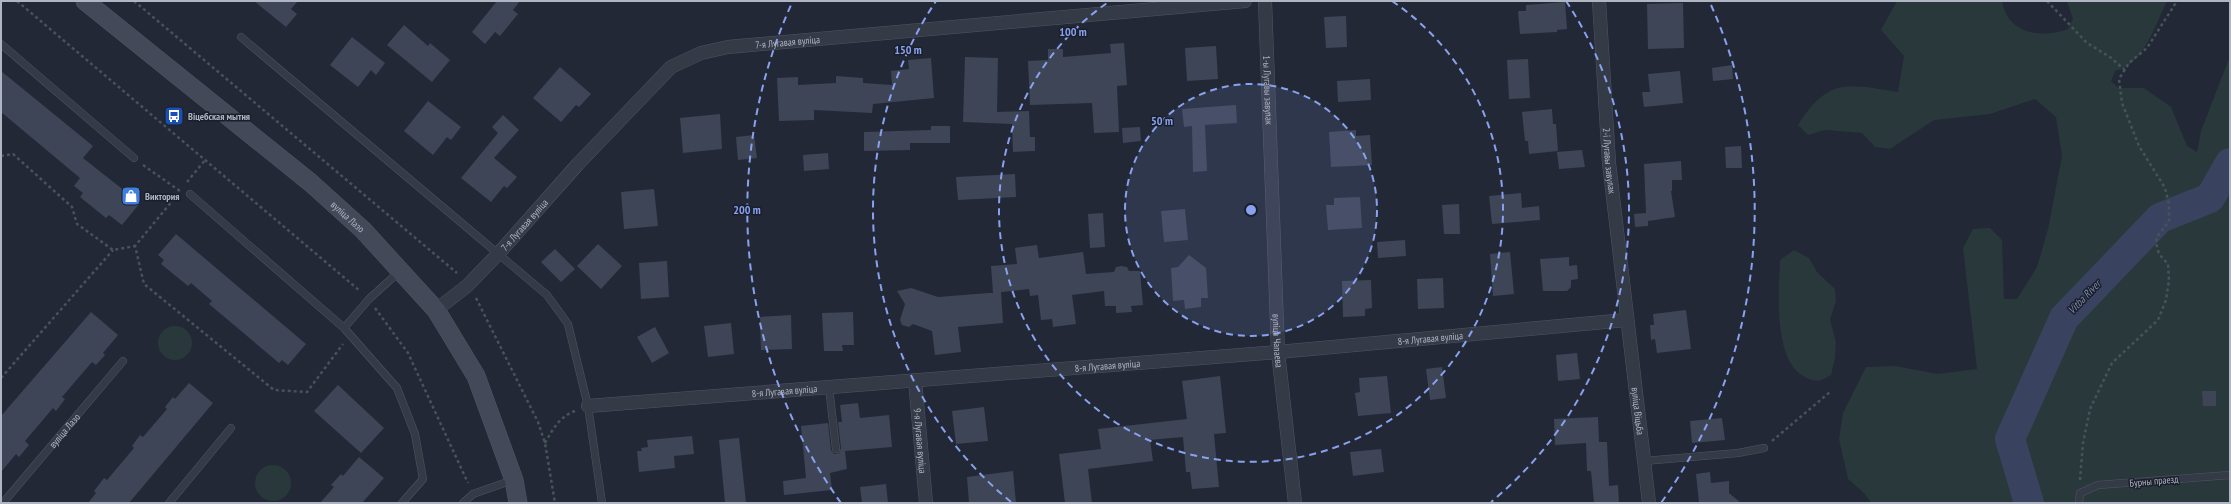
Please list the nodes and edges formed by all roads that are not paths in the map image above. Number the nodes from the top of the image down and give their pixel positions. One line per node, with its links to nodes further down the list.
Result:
1 (85, 1): 11 (street, вуліца Лазо)
2 (1245, 1): 10 (street, 7-я Лугавая вуліца)
3 (1264, 1): 8 (street, 1-ы Лугавы завулак)
4 (1599, 1): 13 (street, 2-і Лугавы завулак)
5 (241, 37): 10 (lane)
6 (1, 44): 7 (lane)
7 (134, 158)
8 (1272, 178): 15 (street, вуліца Чапаева)
9 (190, 194): 14 (lane)
10 (498, 254): 12 (street, 7-я Лугавая вуліца); 19 (lane)
11 (400, 271): 12 (street, вуліца Лазо); 14 (lane)
12 (436, 310): 25 (street, вуліца Лазо)
13 (1626, 320): 15 (street, 8-я Лугавая вуліца); 23 (street, вуліца Віцьба)
14 (344, 328): 28 (lane)
15 (1278, 352): 17 (street, 8-я Лугавая вуліца); 33 (street, вуліца Чапаева)
16 (123, 360): 26 (lane, вуліца Лазо)
17 (915, 380): 18 (street, 8-я Лугавая вуліца); 32 (street, 9-я Лугавая вуліца)
18 (829, 387): 19 (street, 8-я Лугавая вуліца); 22 (lane)
19 (588, 406): 31 (lane)
20 (231, 428): 27 (lane)
21 (1764, 448): 23 (lane)
22 (836, 449)
23 (1644, 461): 34 (street, вуліца Віцьба)
24 (2230, 475): 35 (lane, Бурны праезд)
25 (514, 480): 29 (lane); 30 (street, вуліца Лазо)
26 (3, 500)
27 (169, 503)
28 (402, 503)
29 (462, 503)
30 (518, 503)
31 (602, 503)
32 (926, 503)
33 (1295, 503)
34 (1649, 503)
35 (2079, 503)

